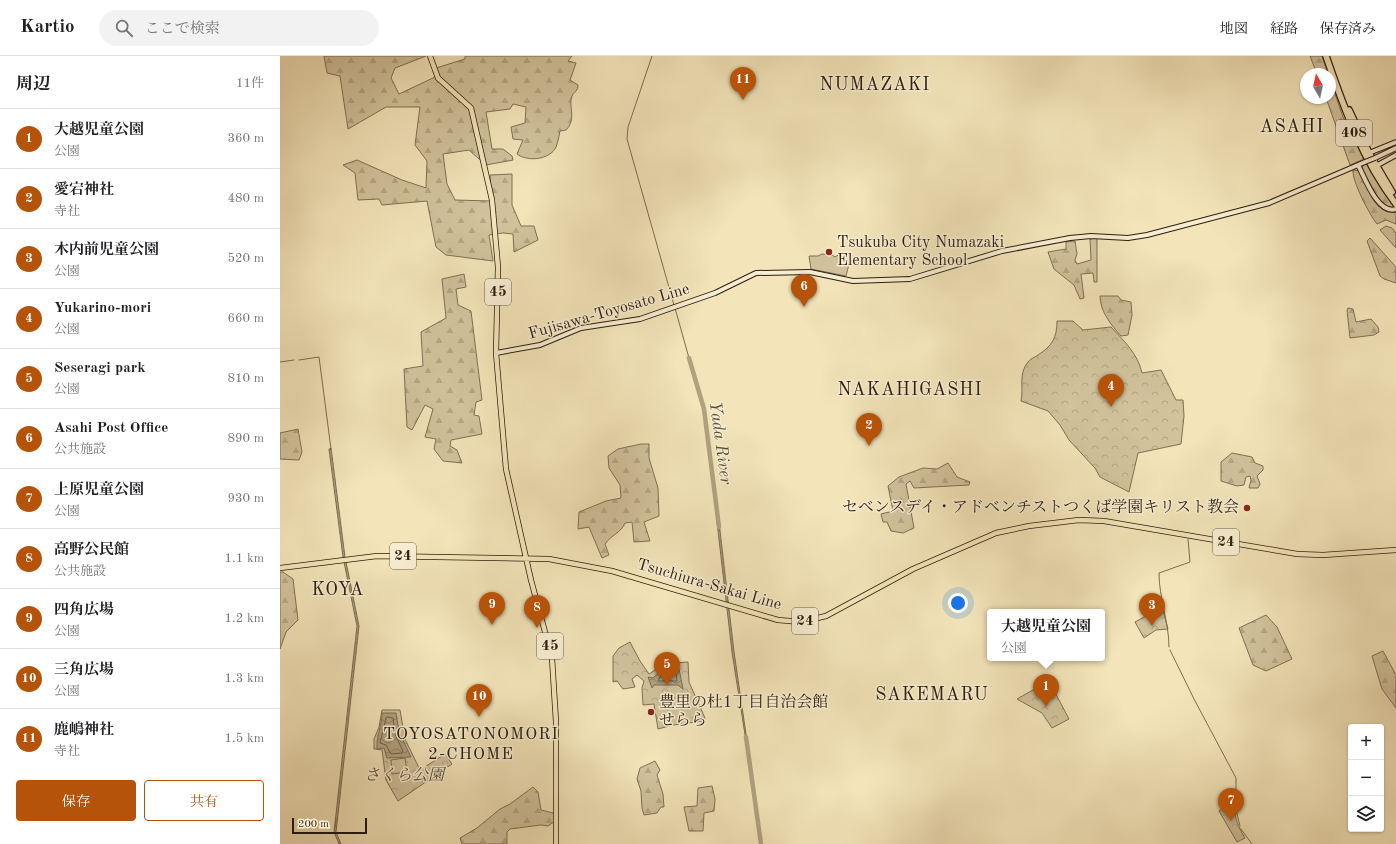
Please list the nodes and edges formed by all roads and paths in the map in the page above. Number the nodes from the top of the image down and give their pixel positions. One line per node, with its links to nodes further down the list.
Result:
1 (430, 56): 13 (main road, 45)
2 (1326, 56): 11 (highway, 408)
3 (1330, 56): 6 (highway, 408)
4 (1396, 142): 6 (main road)
5 (1396, 148): 8 (main road, Fujisawa-Toyosato Line, bridge)
6 (1368, 153): 9 (highway, 408)
7 (1396, 155): 9 (main road)
8 (1358, 165): 12 (main road); 13 (main road, Fujisawa-Toyosato Line)
9 (1376, 166): 10 (highway, 408)
10 (1396, 198)
11 (1396, 204)
12 (1396, 209)
13 (496, 352): 15 (main road, 45)
14 (1396, 550): 15 (main road, Tsuchiura-Sakai Line / 24)
15 (526, 558): 16 (main road, Tsuchiura-Sakai Line / 24); 17 (main road, 45)
16 (280, 568)
17 (556, 844)

